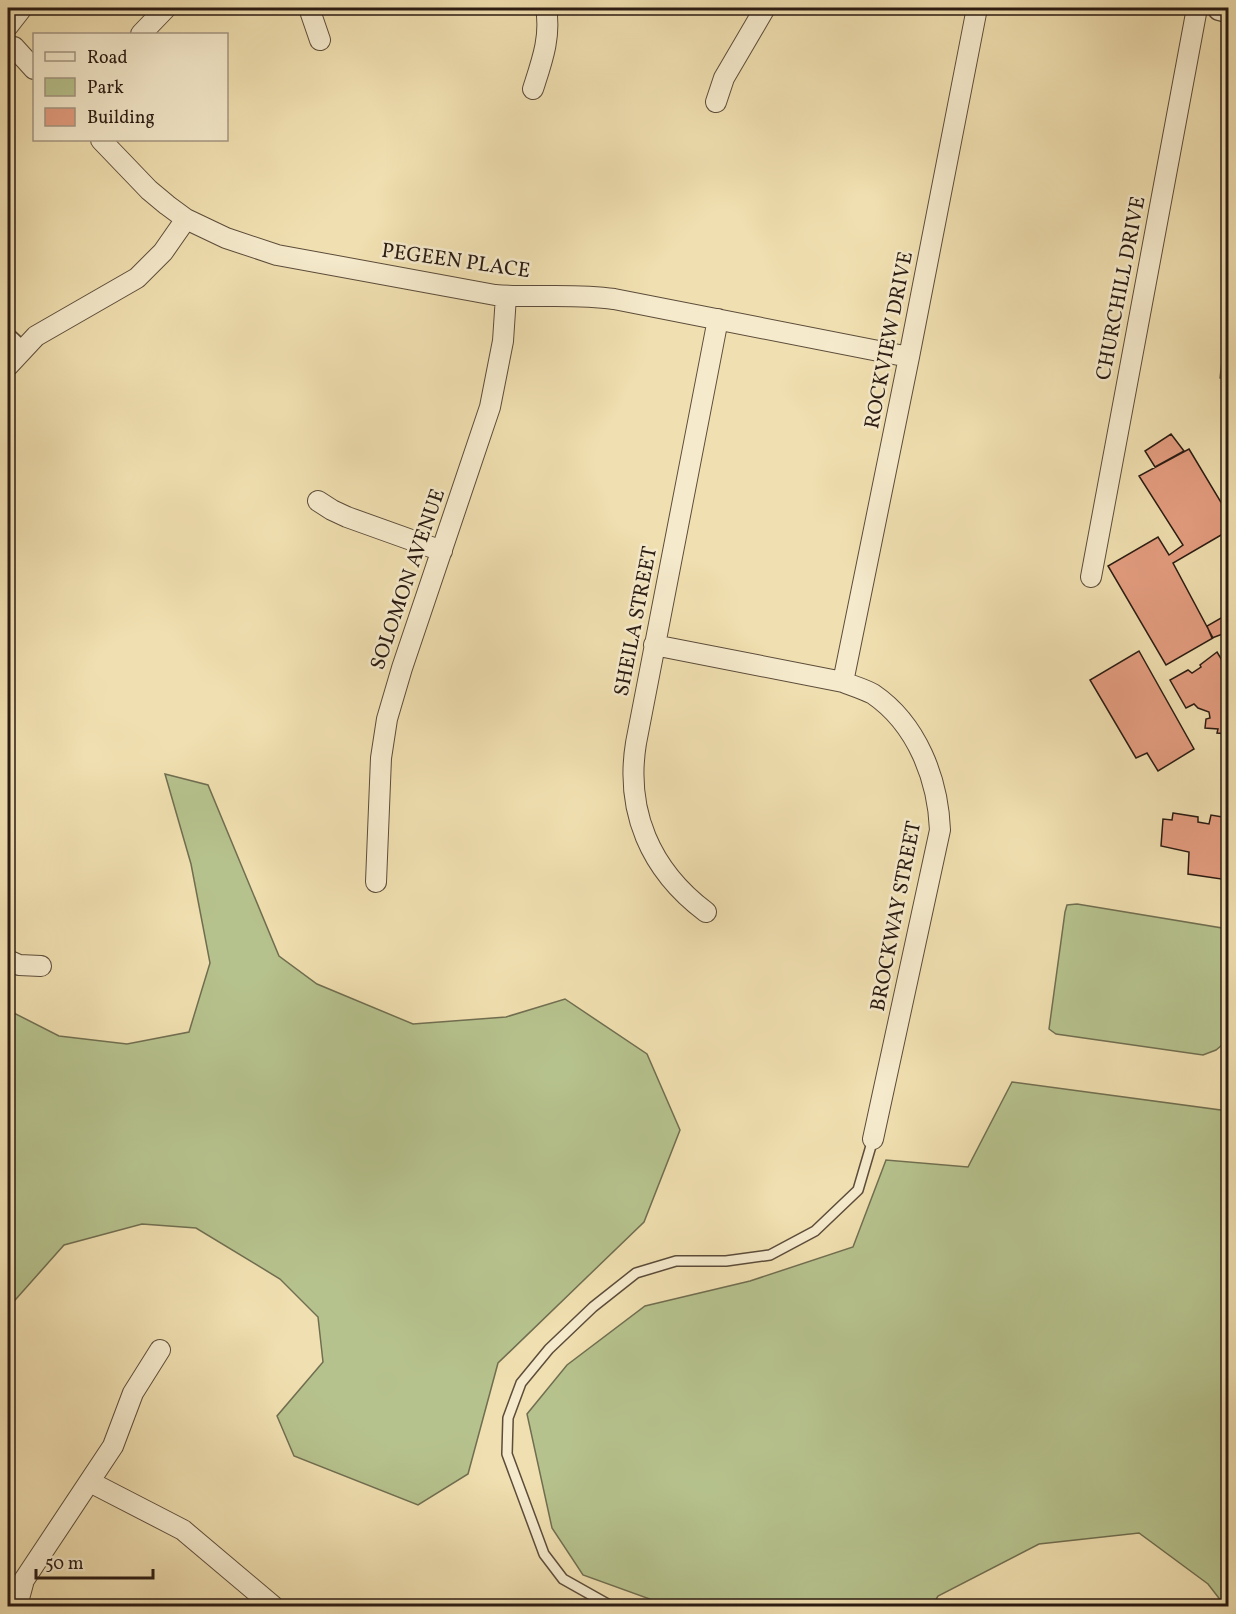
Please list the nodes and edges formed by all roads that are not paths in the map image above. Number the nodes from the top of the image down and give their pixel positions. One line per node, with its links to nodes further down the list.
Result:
1 (22, 8): 10 (street)
2 (166, 8): 11 (street)
3 (309, 8): 12 (street)
4 (546, 8): 15 (street)
5 (765, 8): 16 (street)
6 (977, 8): 23 (street, ROCKVIEW DRIVE)
7 (1197, 8): 27 (street, CHURCHILL DRIVE)
8 (1220, 8): 9 (street)
9 (1228, 10)
10 (8, 26)
11 (142, 33)
12 (320, 40)
13 (14, 47): 14 (street)
14 (33, 68)
15 (533, 89)
16 (716, 102)
17 (102, 141): 18 (street, PEGEEN PLACE)
18 (186, 219): 19 (street, PEGEEN PLACE); 22 (street)
19 (506, 296): 20 (street, PEGEEN PLACE); 26 (street, SOLOMON AVENUE)
20 (718, 318): 23 (street, PEGEEN PLACE); 28 (street, SHEILA STREET)
21 (8, 332): 22 (lane)
22 (24, 347): 24 (street)
23 (909, 357): 29 (street, ROCKVIEW DRIVE)
24 (8, 366)
25 (318, 501): 26 (street)
26 (442, 551): 30 (street, SOLOMON AVENUE)
27 (1091, 577)
28 (654, 645): 29 (street, BROCKWAY STREET); 31 (street, SHEILA STREET)
29 (843, 682): 34 (street, BROCKWAY STREET)
30 (376, 882)
31 (706, 912)
32 (8, 960): 33 (street)
33 (41, 966)
34 (873, 1139): 39 (lane)
35 (160, 1350): 36 (street)
36 (90, 1482): 37 (street); 38 (street)
37 (17, 1606)
38 (273, 1606)
39 (611, 1606)

